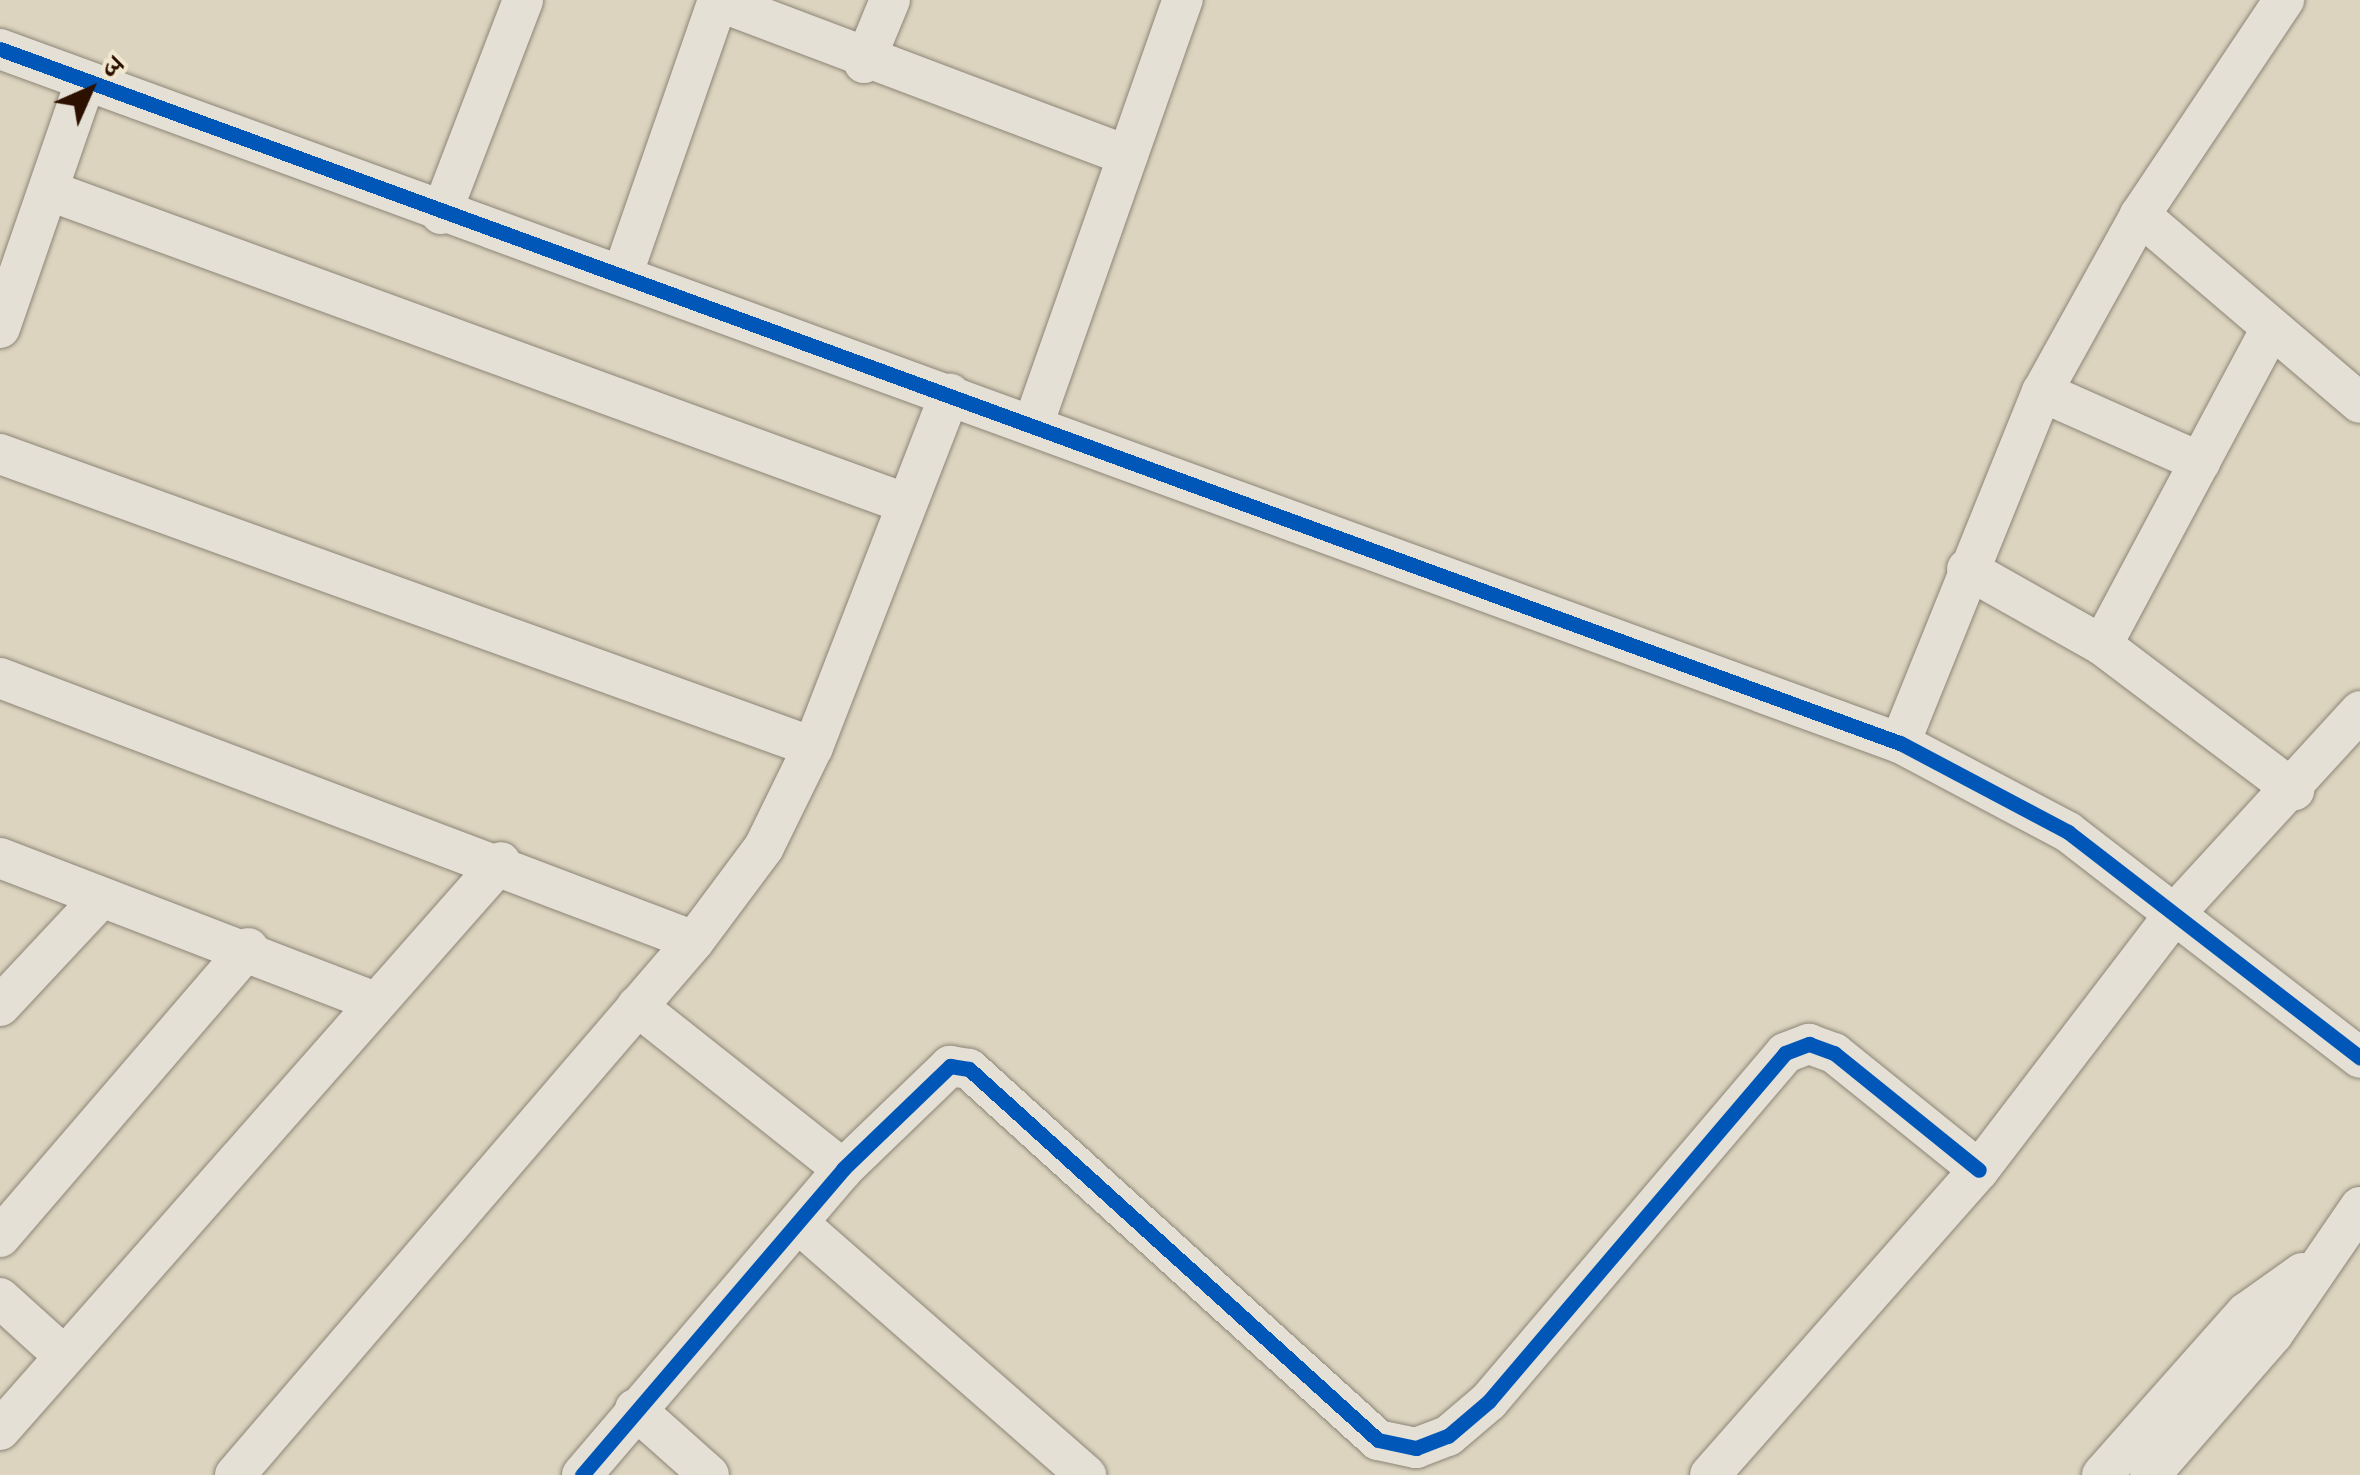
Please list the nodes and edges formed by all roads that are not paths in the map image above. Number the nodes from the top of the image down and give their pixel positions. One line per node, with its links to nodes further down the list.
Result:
1 (523, 0): 11 (street)
2 (890, 0): 7 (street)
3 (1182, 0): 9 (street)
4 (2284, 0): 12 (street)
5 (718, 1): 7 (street); 13 (street)
6 (0, 48): 8 (street)
7 (864, 63): 9 (street)
8 (85, 82): 10 (street); 11 (street)
9 (1128, 156): 19 (street)
10 (50, 191): 14 (street); 22 (street)
11 (440, 214): 13 (street)
12 (2140, 216): 15 (street); 16 (street)
13 (623, 273): 17 (street)
14 (0, 328)
15 (2270, 331): 18 (street); 21 (street)
16 (2042, 392): 21 (street); 23 (street)
17 (950, 394): 19 (street); 22 (street)
18 (2360, 403)
19 (1034, 422): 27 (street)
20 (0, 454): 28 (street)
21 (2200, 462): 24 (street)
22 (908, 504): 28 (street)
23 (1967, 569): 24 (street); 27 (street)
24 (2102, 645): 29 (street)
25 (0, 678): 31 (street)
26 (2360, 710): 29 (street)
27 (1900, 743): 33 (street)
28 (813, 748): 34 (street)
29 (2294, 790): 33 (street)
30 (0, 858): 32 (street)
31 (500, 862): 34 (street); 36 (street)
32 (101, 898): 35 (street); 37 (street)
33 (2178, 911): 39 (street); 41 (street)
34 (694, 941): 38 (street)
35 (248, 948): 36 (street); 44 (street)
36 (376, 1002): 47 (street)
37 (0, 1006)
38 (637, 1006): 40 (street); 50 (street)
39 (2360, 1058)
40 (843, 1169): 41 (street); 43 (street)
41 (1978, 1170): 54 (street)
42 (2360, 1208): 45 (street)
43 (798, 1223): 48 (street); 53 (street)
44 (0, 1237)
45 (2318, 1261): 55 (street); 56 (street)
46 (0, 1298): 47 (street)
47 (62, 1354): 49 (street)
48 (635, 1409): 51 (street); 52 (street)
49 (0, 1430)
50 (235, 1475)
51 (582, 1475)
52 (709, 1475)
53 (1086, 1475)
54 (1710, 1475)
55 (2102, 1475)
56 (2150, 1475)

